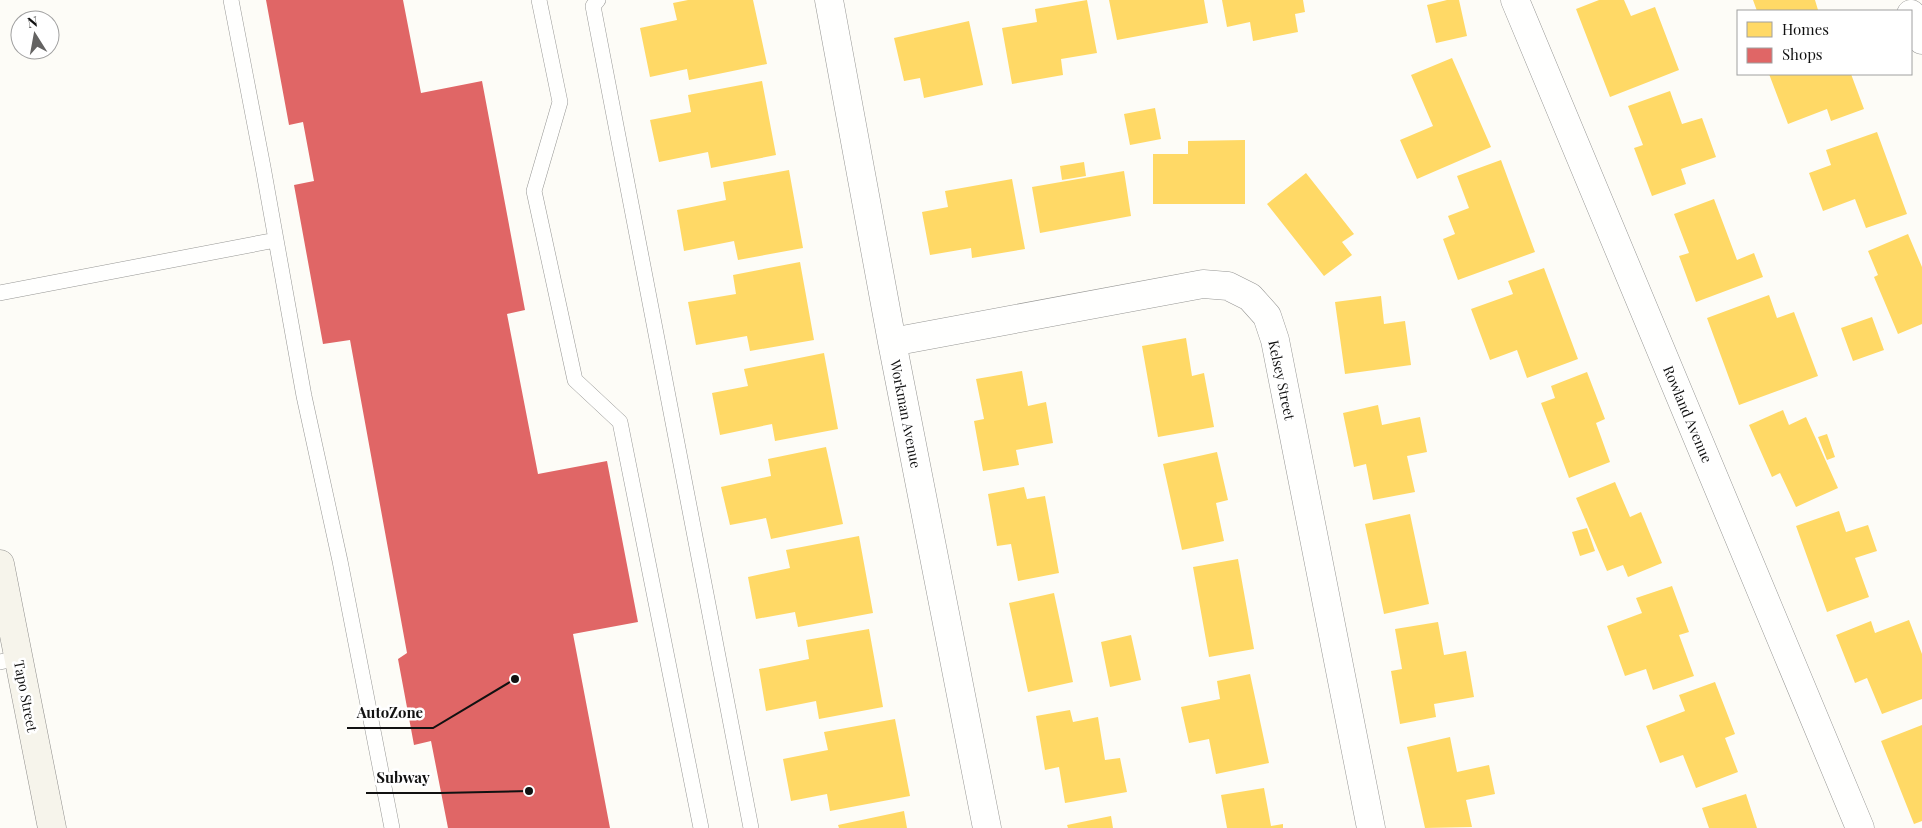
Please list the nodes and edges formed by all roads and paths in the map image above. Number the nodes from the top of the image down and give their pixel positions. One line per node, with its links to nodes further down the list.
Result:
1 (231, 0): 8 (lane)
2 (539, 0): 15 (lane)
3 (598, 0): 16 (lane)
4 (829, 0): 10 (street, Workman Avenue)
5 (1516, 0): 19 (street, Rowland Avenue)
6 (1912, 17): 7 (street)
7 (1922, 40)
8 (276, 240): 9 (lane); 14 (lane)
9 (0, 293)
10 (892, 342): 17 (street, Workman Avenue); 18 (street, Kelsey Street)
11 (0, 564): 12 (street, Tapo Street)
12 (9, 660): 13 (street, Tapo Street)
13 (52, 828)
14 (392, 828)
15 (701, 828)
16 (751, 828)
17 (988, 828)
18 (1371, 828)
19 (1860, 828)

